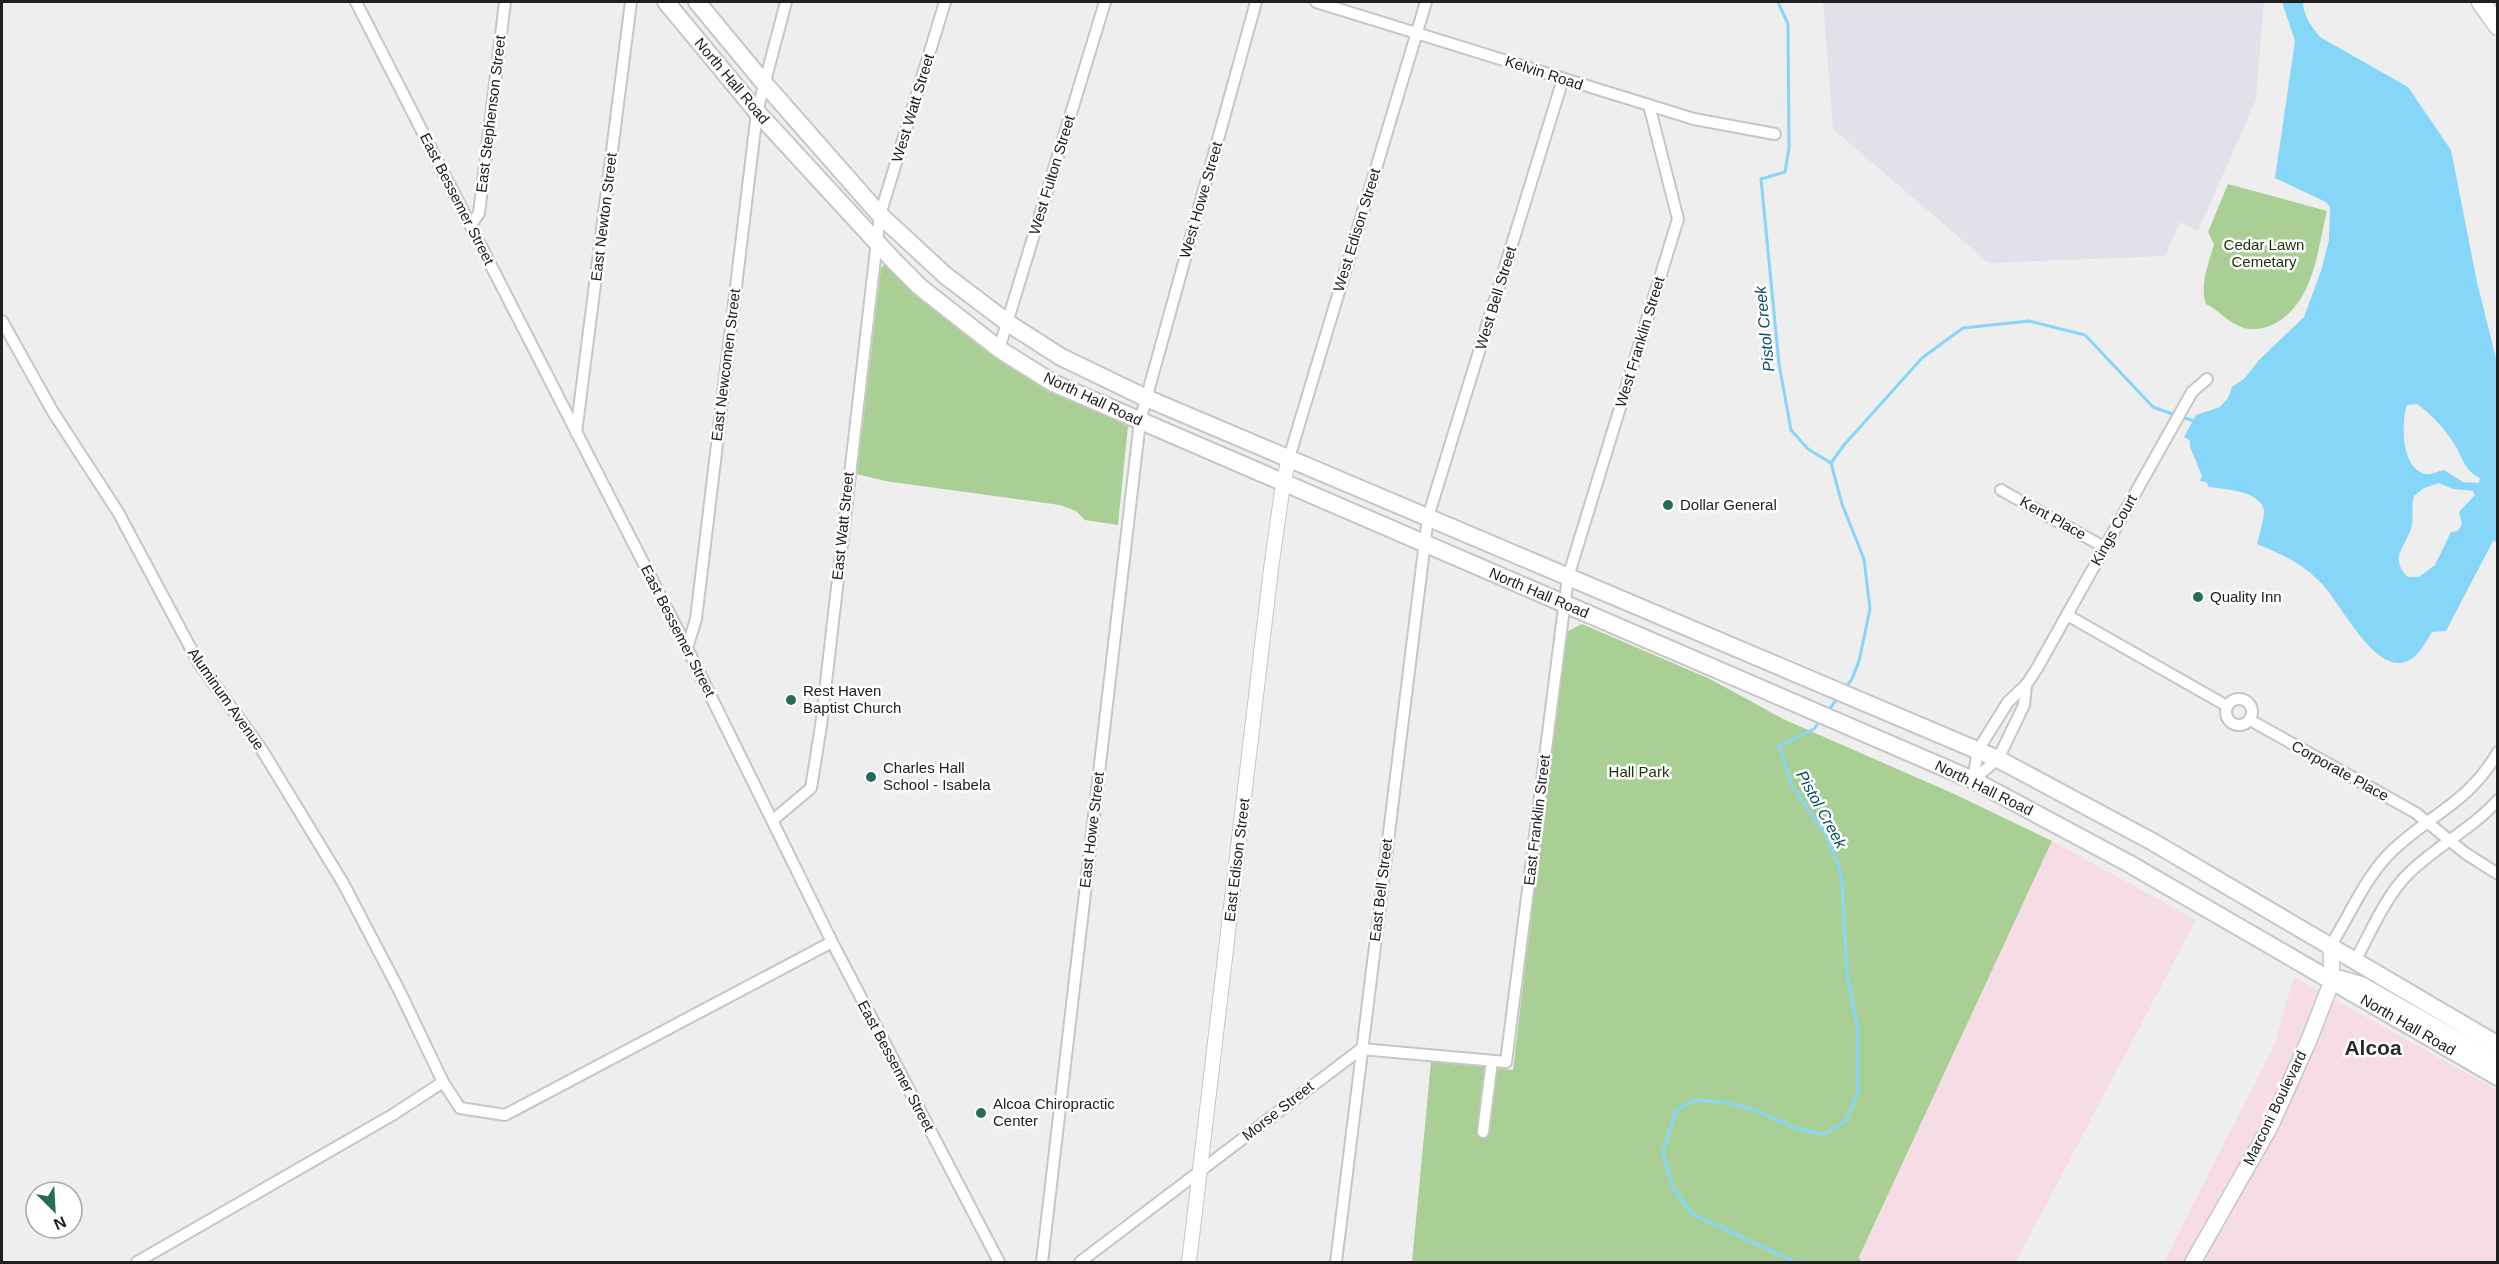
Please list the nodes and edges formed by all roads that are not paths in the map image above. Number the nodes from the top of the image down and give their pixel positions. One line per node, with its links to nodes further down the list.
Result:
1 (505, 2): 21 (street, East Stephenson Street)
2 (631, 2): 29 (street, East Newton Street)
3 (666, 2): 18 (main road, North Hall Road)
4 (697, 2): 16 (main road, North Hall Road)
5 (786, 2): 16 (street, East Newcomen Street)
6 (945, 2): 20 (street, West Watt Street)
7 (1105, 2): 24 (street, West Fulton Street)
8 (1256, 2): 27 (street, West Howe Street)
9 (1316, 2): 14 (street, Kelvin Road)
10 (1426, 2): 14 (street, West Edison Street)
11 (2481, 2): 13 (highway)
12 (360, 4): 21 (street, East Bessemer Street)
13 (2498, 26)
14 (1416, 32): 15 (street, Kelvin Road); 30 (street, West Edison Street)
15 (1563, 79): 17 (street, Kelvin Road); 33 (street, West Bell Street)
16 (764, 83): 18 (street, East Newcomen Street); 20 (main road, North Hall Road)
17 (1649, 105): 19 (street, Kelvin Road); 36 (street, West Franklin Street)
18 (757, 112): 22 (main road, North Hall Road); 39 (street, East Newcomen Street)
19 (1775, 134)
20 (880, 214): 22 (street, East Watt Street); 24 (main road, North Hall Road)
21 (471, 225): 29 (street, East Bessemer Street)
22 (877, 244): 25 (main road, North Hall Road); 48 (street, East Watt Street)
23 (2, 321): 61 (street, Aluminum Avenue)
24 (1008, 323): 25 (street, West Fulton Street); 27 (main road, North Hall Road)
25 (999, 349): 28 (main road, North Hall Road)
26 (2206, 379): 35 (street, Kings Court)
27 (1146, 398): 28 (street, East Howe Street); 30 (main road, North Hall Road)
28 (1140, 421): 31 (main road, North Hall Road); 66 (street, East Howe Street)
29 (576, 433): 39 (street, East Bessemer Street)
30 (1289, 459): 31 (street, East Edison Street); 33 (main road, North Hall Road)
31 (1283, 484): 34 (main road, North Hall Road); 63 (street, East Edison Street)
32 (2001, 490): 35 (street, Kent Place)
33 (1428, 517): 34 (street, East Bell Street); 36 (main road, North Hall Road)
34 (1425, 544): 37 (main road, North Hall Road); 57 (street, East Bell Street)
35 (2104, 547): 38 (street, Kings Court)
36 (1568, 577): 37 (street, East Franklin Street); 43 (main road, North Hall Road)
37 (1564, 604): 46 (main road, North Hall Road); 58 (street, East Franklin Street)
38 (2067, 615): 40 (street, Kings Court); 41 (street, Corporate Place)
39 (687, 648): 48 (street, East Bessemer Street)
40 (2026, 685): 43 (street, Kings Court); 45 (street, Kings Court)
41 (2227, 706): 42 (street, Corporate Place); 42 (street, Corporate Place)
42 (2250, 720): 49 (street, Corporate Place)
43 (1978, 750): 45 (main road, North Hall Road); 46 (street, Kings Court)
44 (2498, 752): 49 (street)
45 (1998, 759): 46 (street, Kings Court); 53 (main road, North Hall Road)
46 (1973, 780): 55 (main road, North Hall Road)
47 (2498, 800): 50 (street)
48 (772, 820): 52 (street, East Bessemer Street)
49 (2429, 822): 50 (street, Corporate Place); 53 (street)
50 (2450, 840): 51 (street, Corporate Place); 54 (street)
51 (2498, 874)
52 (832, 942): 61 (street, Aluminum Avenue); 65 (street, East Bessemer Street)
53 (2331, 945): 54 (main road, North Hall Road); 55 (main road, Marconi Boulevard)
54 (2355, 961): 55 (main road, Marconi Boulevard); 56 (main road, North Hall Road)
55 (2332, 981): 59 (main road); 60 (main road, North Hall Road); 70 (main road, Marconi Boulevard)
56 (2498, 1045)
57 (1361, 1049): 58 (street); 63 (street, Morse Street); 69 (street, East Bell Street)
58 (1492, 1061): 62 (street)
59 (2498, 1063)
60 (2498, 1077)
61 (442, 1082): 64 (street)
62 (1484, 1132)
63 (1200, 1171): 67 (street, Morse Street); 68 (street, East Edison Street)
64 (137, 1263)
65 (999, 1263)
66 (1042, 1263)
67 (1080, 1263)
68 (1189, 1263)
69 (1336, 1263)
70 (2193, 1263)

